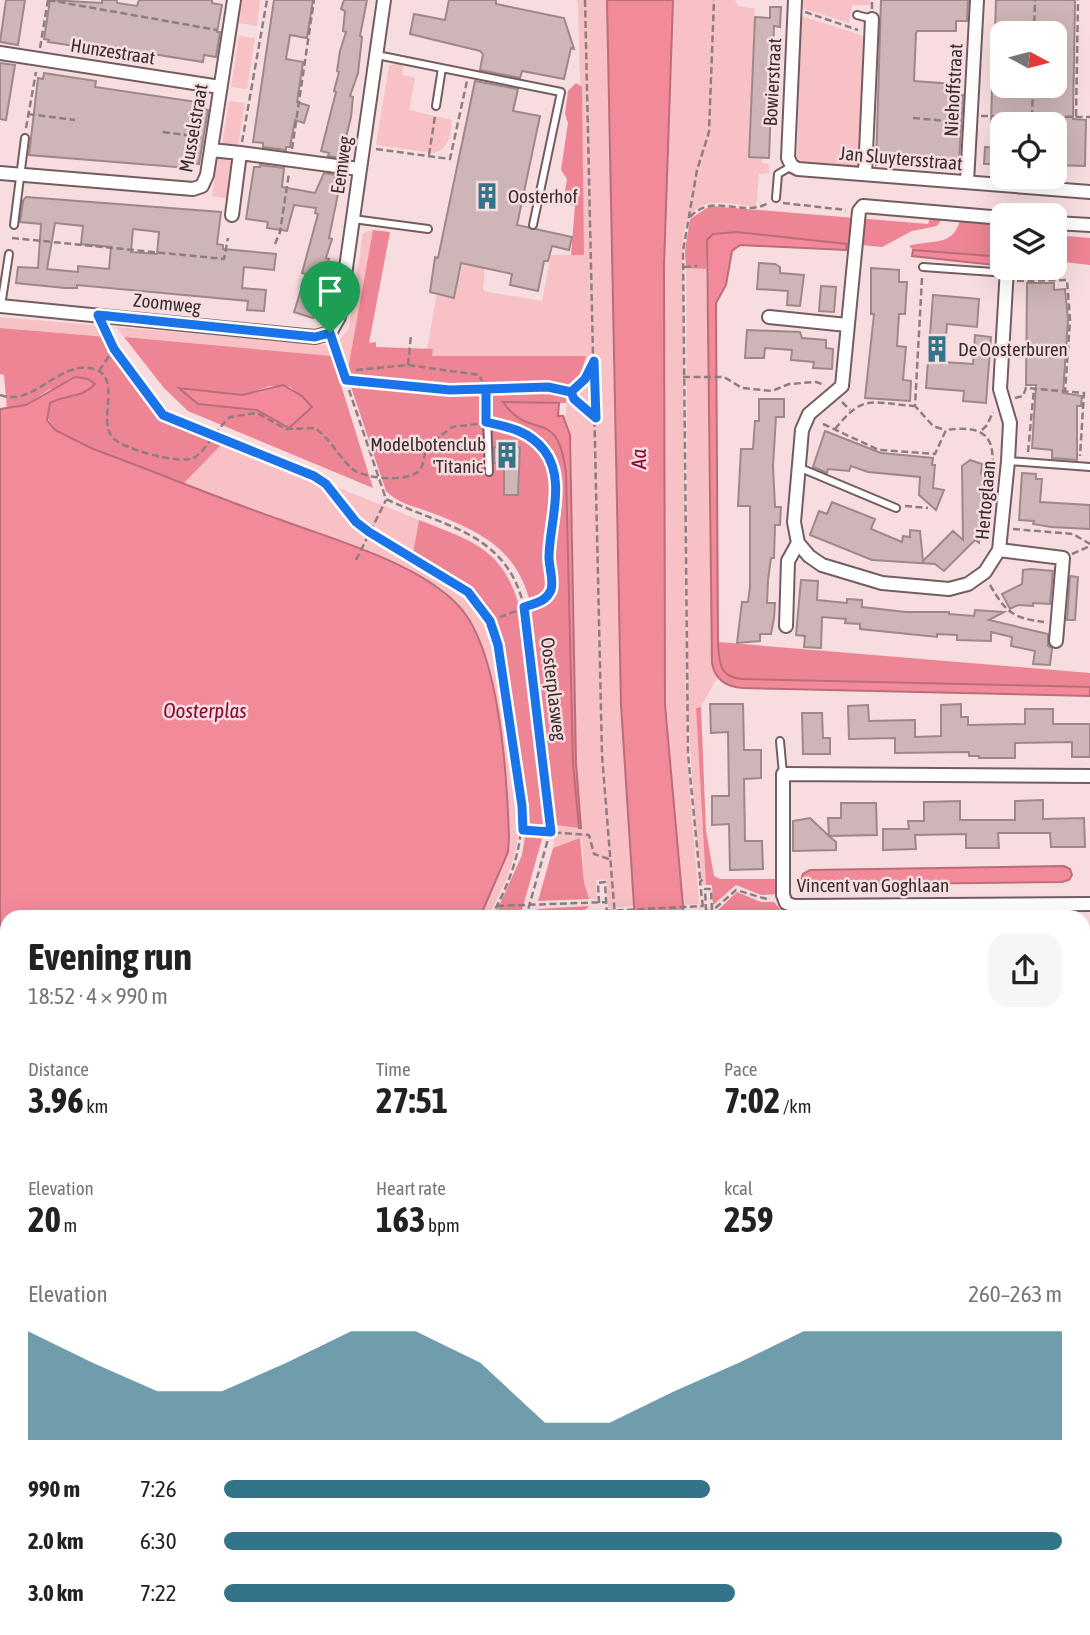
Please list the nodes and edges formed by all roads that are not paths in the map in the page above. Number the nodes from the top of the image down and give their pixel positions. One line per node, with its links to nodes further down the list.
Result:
1 (234, 0): 10 (street, Musselstraat)
2 (384, 0): 8 (street, Eemweg)
3 (976, 0): 20 (street, Niehoffstraat)
4 (795, 4): 15 (street, Bowierstraat)
5 (856, 15): 6 (lane)
6 (872, 19): 18 (street)
7 (0, 53): 10 (street, Hunzestraat)
8 (375, 54): 9 (lane); 16 (street, Eemweg)
9 (442, 68): 11 (lane); 28 (lane)
10 (220, 87): 13 (street, Musselstraat)
11 (436, 106)
12 (25, 138): 19 (lane)
13 (211, 144): 14 (street); 19 (street, Musselstraat)
14 (240, 153): 16 (street); 23 (street)
15 (792, 166): 18 (street, Jan Sluytersstraat); 22 (lane)
16 (359, 169): 25 (street, Eemweg)
17 (0, 173): 19 (street, Musselstraat)
18 (865, 174): 20 (street, Jan Sluytersstraat)
19 (21, 176): 27 (lane)
20 (967, 182): 21 (street, Jan Sluytersstraat)
21 (1090, 192)
22 (779, 201)
23 (232, 215)
24 (990, 217): 37 (street)
25 (353, 219): 30 (lane); 38 (street, Eemweg)
26 (1067, 224): 29 (street)
27 (14, 225)
28 (533, 225)
29 (1090, 225)
30 (428, 229)
31 (9, 254): 35 (lane)
32 (923, 267): 33 (lane)
33 (990, 273)
34 (1007, 280): 41 (street, Hertoglaan)
35 (0, 306): 38 (street, Zoomweg)
36 (769, 317): 37 (street)
37 (847, 325): 42 (street)
38 (330, 333): 40 (lane)
39 (548, 387): 40 (lane)
40 (486, 389): 44 (lane)
41 (1008, 461): 43 (lane); 47 (street, Hertoglaan)
42 (798, 467): 45 (lane); 46 (street)
43 (1090, 467)
44 (489, 472)
45 (896, 508)
46 (798, 543): 47 (street, Hertoglaan); 48 (street)
47 (999, 550): 49 (street)
48 (786, 626)
49 (1056, 641)
50 (780, 741): 51 (lane, Vincent van Goghlaan)
51 (783, 774): 52 (street); 54 (street, Vincent van Goghlaan)
52 (1090, 776)
53 (1090, 904): 55 (street, Vincent van Goghlaan)
54 (799, 910)
55 (875, 910)

